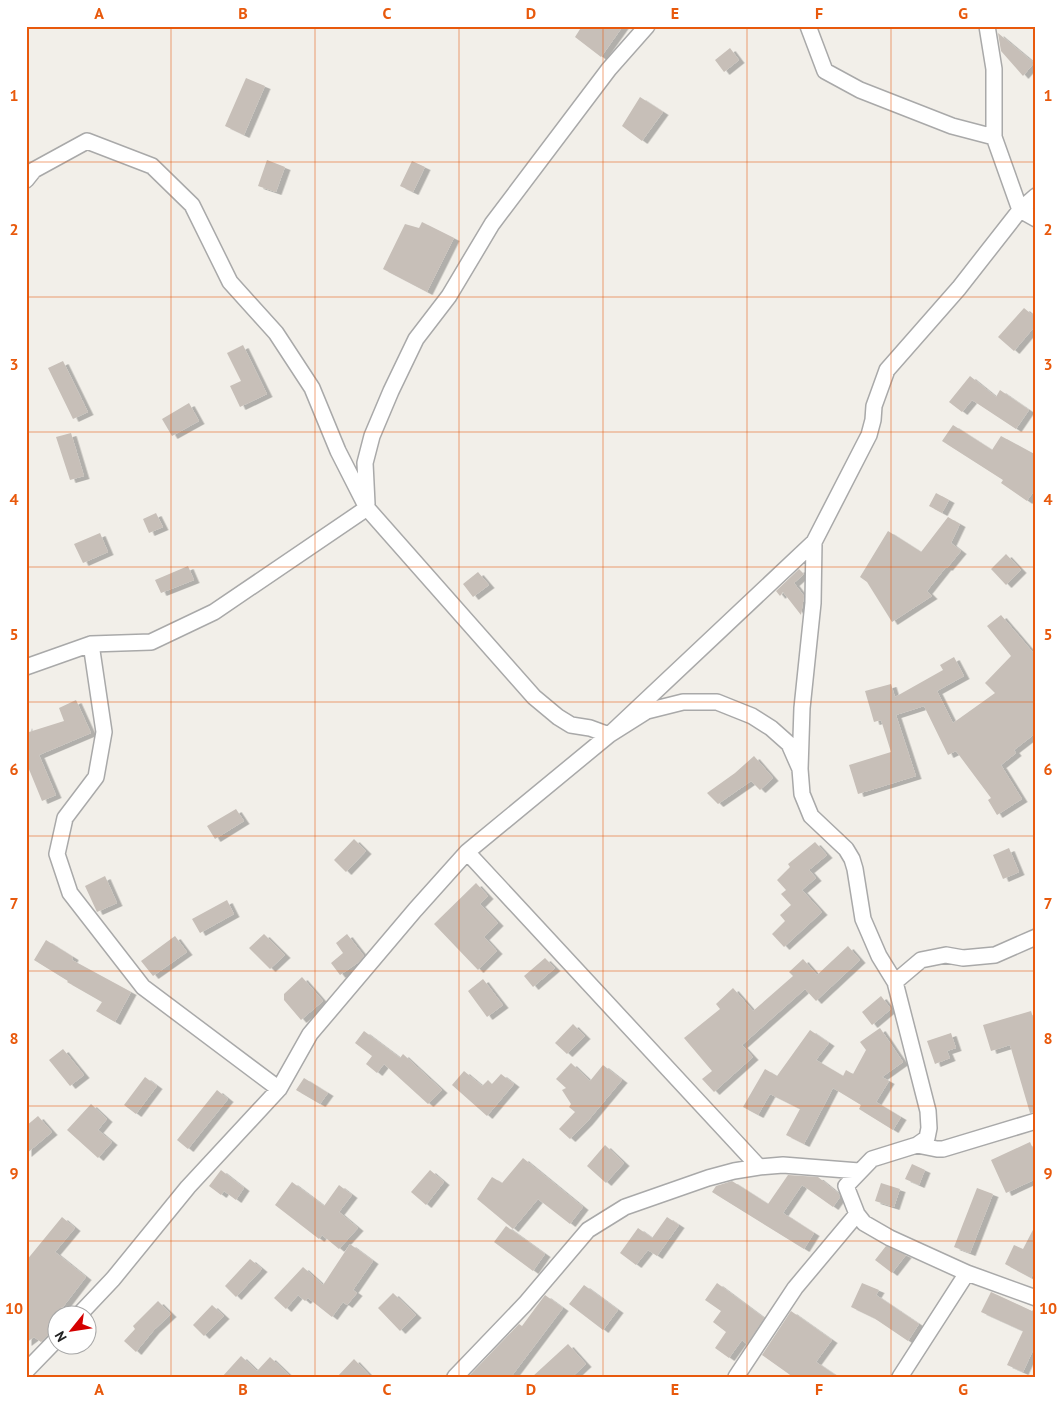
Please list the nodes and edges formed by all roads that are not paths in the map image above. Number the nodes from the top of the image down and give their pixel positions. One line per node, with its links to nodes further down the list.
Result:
1 (648, 26): 9 (street)
2 (808, 26): 4 (street)
3 (987, 26): 4 (street)
4 (994, 136): 7 (street)
5 (26, 180): 9 (street)
6 (1036, 196): 7 (street)
7 (1020, 210): 8 (street); 10 (street)
8 (1036, 219)
9 (367, 508): 11 (street); 13 (street)
10 (814, 542): 13 (street); 14 (street)
11 (91, 644): 12 (street); 18 (street)
12 (26, 667)
13 (608, 736): 14 (street); 15 (street)
14 (800, 769): 17 (street)
15 (467, 852): 18 (street); 21 (street)
16 (1036, 937): 17 (street)
17 (895, 982): 20 (street)
18 (279, 1089): 26 (street)
19 (1036, 1121): 20 (street)
20 (917, 1145): 22 (street)
21 (759, 1167): 22 (street); 29 (street)
22 (860, 1171): 23 (street)
23 (856, 1214): 24 (street); 30 (street)
24 (967, 1273): 25 (street); 31 (street)
25 (1036, 1298)
26 (87, 1306)
27 (48, 1348): 28 (street)
28 (26, 1371)
29 (455, 1377)
30 (736, 1377)
31 (900, 1377)

